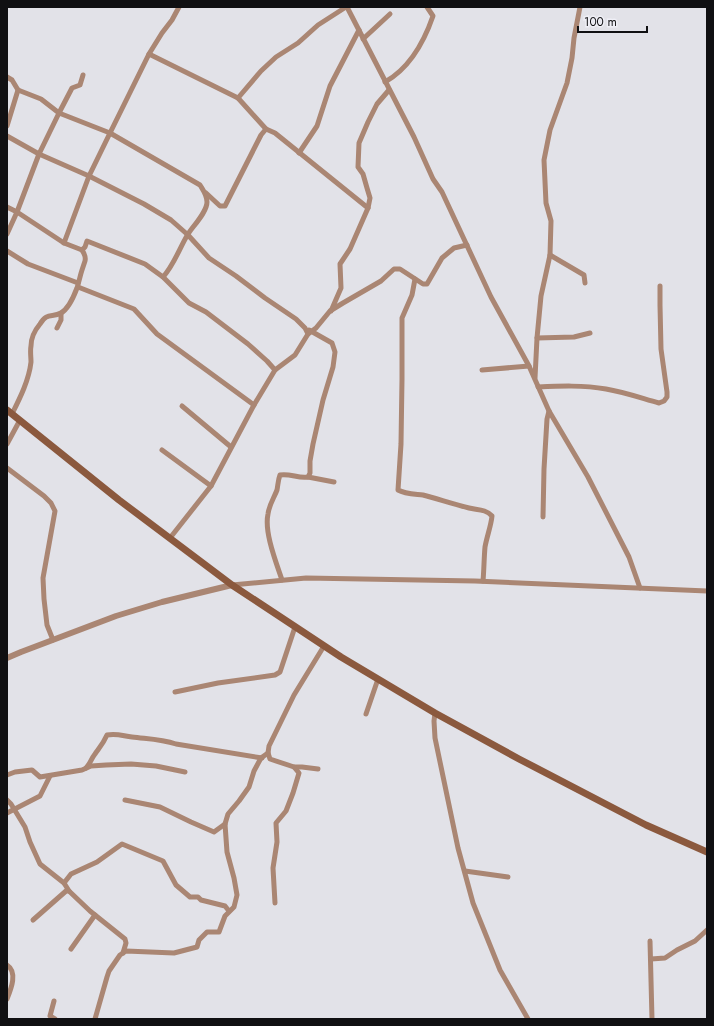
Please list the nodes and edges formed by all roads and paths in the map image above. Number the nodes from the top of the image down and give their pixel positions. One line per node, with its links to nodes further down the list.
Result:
1 (179, 7): 8 (street)
2 (347, 7): 6 (street); 14 (street)
3 (427, 7): 11 (street)
4 (580, 7): 33 (street)
5 (390, 14): 7 (street)
6 (359, 30): 7 (street); 20 (street)
7 (363, 39): 11 (street)
8 (149, 54): 14 (street); 18 (street)
9 (83, 75): 15 (street)
10 (7, 77): 12 (street)
11 (385, 82): 13 (street)
12 (18, 90): 15 (street); 16 (street)
13 (390, 90): 25 (street); 30 (street)
14 (238, 98): 17 (street)
15 (59, 112): 18 (street); 21 (street)
16 (7, 126)
17 (266, 129): 20 (street); 23 (street)
18 (110, 133): 22 (street); 23 (street)
19 (7, 136): 21 (street)
20 (299, 153): 25 (street)
21 (39, 154): 22 (street); 26 (street)
22 (89, 176): 28 (street); 29 (street)
23 (206, 193): 28 (street)
24 (7, 208): 26 (street)
25 (368, 208): 39 (street)
26 (17, 212): 27 (street); 29 (street)
27 (7, 234)
28 (188, 235): 34 (street); 42 (street)
29 (64, 243): 31 (street)
30 (467, 245): 35 (street); 45 (street)
31 (84, 248): 34 (street); 37 (street)
32 (7, 251): 37 (street)
33 (550, 255): 36 (street); 44 (street)
34 (163, 277): 46 (street)
35 (415, 279): 39 (street); 65 (street)
36 (585, 282)
37 (78, 285): 40 (street); 50 (street)
38 (660, 286): 49 (street)
39 (330, 311): 42 (street)
40 (61, 313): 41 (street); 53 (street)
41 (57, 328)
42 (310, 333): 46 (street); 59 (street)
43 (590, 333): 44 (street)
44 (537, 338): 48 (street)
45 (529, 366): 47 (street); 48 (street)
46 (275, 370): 50 (street)
47 (482, 370)
48 (535, 380): 49 (street)
49 (538, 387): 52 (street)
50 (254, 405): 56 (street)
51 (182, 406): 56 (street)
52 (549, 411): 62 (street); 67 (street)
53 (9, 412): 54 (main road)
54 (20, 420): 55 (street); 63 (main road)
55 (7, 444)
56 (231, 448): 61 (street)
57 (162, 450): 61 (street)
58 (7, 468): 70 (street)
59 (308, 477): 60 (street); 64 (street)
60 (334, 482)
61 (211, 486): 63 (street)
62 (543, 518)
63 (170, 538): 66 (main road)
64 (282, 580): 65 (street); 66 (street)
65 (483, 581): 67 (street)
66 (232, 585): 69 (main road); 70 (street)
67 (640, 588): 68 (street)
68 (707, 591)
69 (295, 627): 71 (main road); 74 (street)
70 (52, 640): 72 (street)
71 (324, 646): 73 (main road); 77 (street)
72 (7, 658)
73 (378, 679): 75 (main road); 76 (street)
74 (175, 692)
75 (436, 712): 91 (main road); 92 (street)
76 (366, 714)
77 (268, 753): 78 (street); 79 (street)
78 (261, 758): 79 (street); 80 (street); 90 (street)
79 (270, 759): 81 (street)
80 (86, 768): 83 (street); 85 (street)
81 (294, 768): 82 (street); 96 (street)
82 (318, 769)
83 (185, 772)
84 (7, 775): 85 (street)
85 (50, 776): 88 (street)
86 (7, 800): 88 (street)
87 (125, 800): 90 (street)
88 (14, 809): 89 (street); 94 (street)
89 (7, 813)
90 (225, 824): 97 (street)
91 (707, 852)
92 (465, 871): 93 (street); 110 (street)
93 (508, 877)
94 (64, 883): 95 (street); 97 (street)
95 (69, 891): 98 (street); 99 (street)
96 (275, 903)
97 (229, 911): 103 (street)
98 (95, 915): 102 (street); 103 (street)
99 (33, 920)
100 (707, 930): 104 (street)
101 (650, 941): 104 (street)
102 (71, 949)
103 (122, 953): 109 (street)
104 (650, 959): 111 (street)
105 (7, 965): 106 (street)
106 (7, 999)
107 (54, 1001): 108 (street)
108 (55, 1019)
109 (95, 1019)
110 (528, 1019)
111 (652, 1019)

